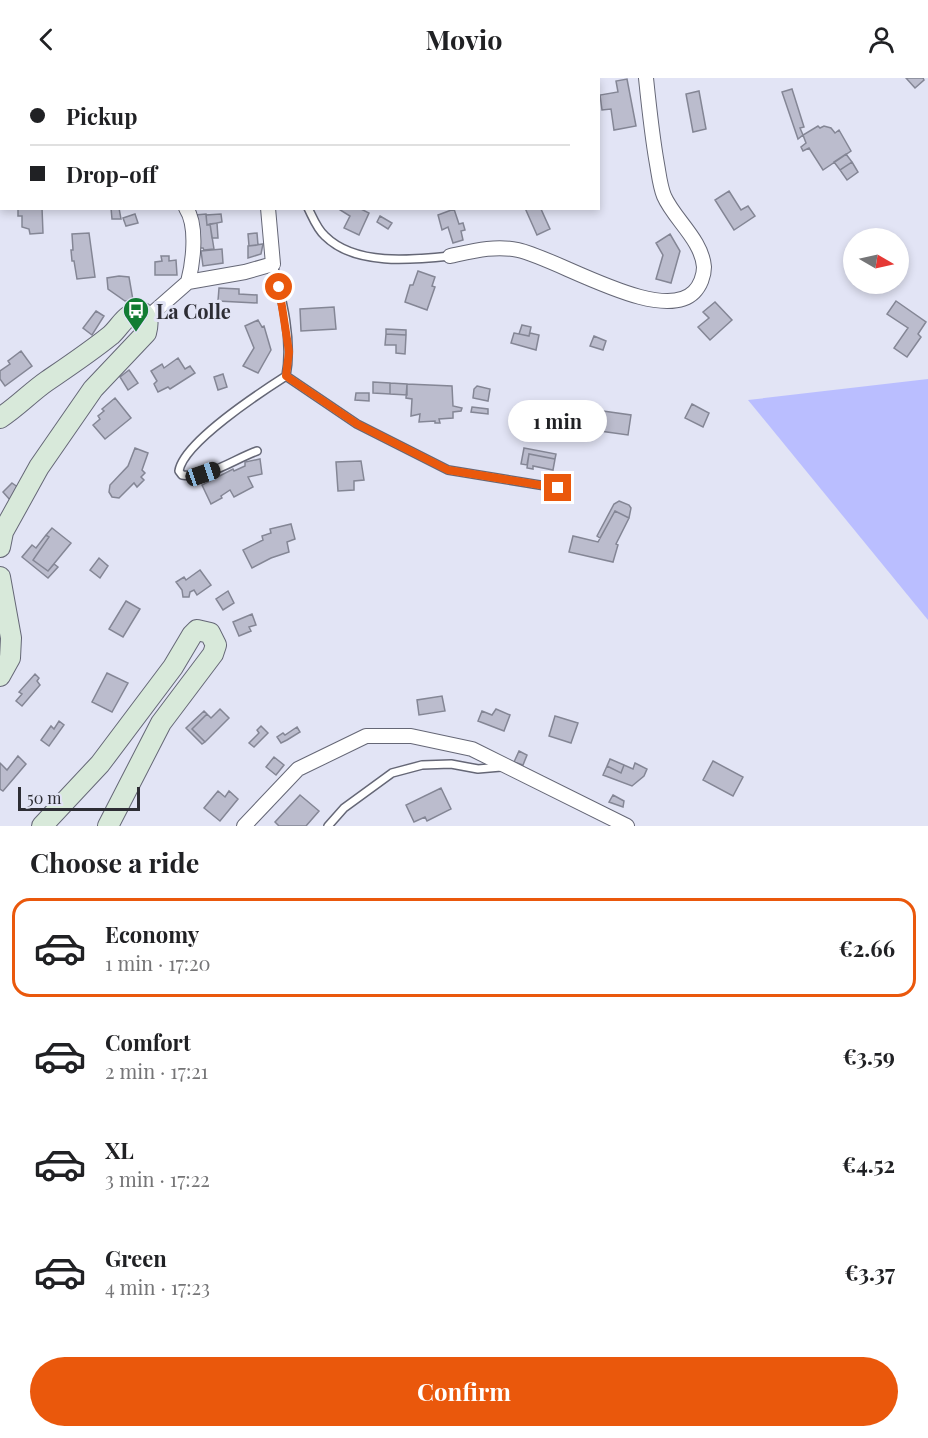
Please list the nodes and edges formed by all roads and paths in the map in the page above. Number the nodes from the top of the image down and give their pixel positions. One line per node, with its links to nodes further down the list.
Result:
1 (646, 78): 5 (street)
2 (187, 210): 7 (street)
3 (268, 210): 6 (street)
4 (309, 210): 5 (lane)
5 (450, 256)
6 (273, 264): 7 (street); 9 (lane)
7 (188, 282): 8 (street)
8 (147, 318): 10 (street); 13 (street)
9 (286, 376): 11 (lane); 12 (lane)
10 (0, 418)
11 (257, 451)
12 (558, 488)
13 (0, 547)
14 (0, 577): 15 (street)
15 (0, 676)
16 (507, 766): 19 (street); 20 (lane); 21 (street)
17 (42, 826): 18 (street)
18 (108, 826)
19 (244, 826)
20 (328, 826)
21 (627, 826)

